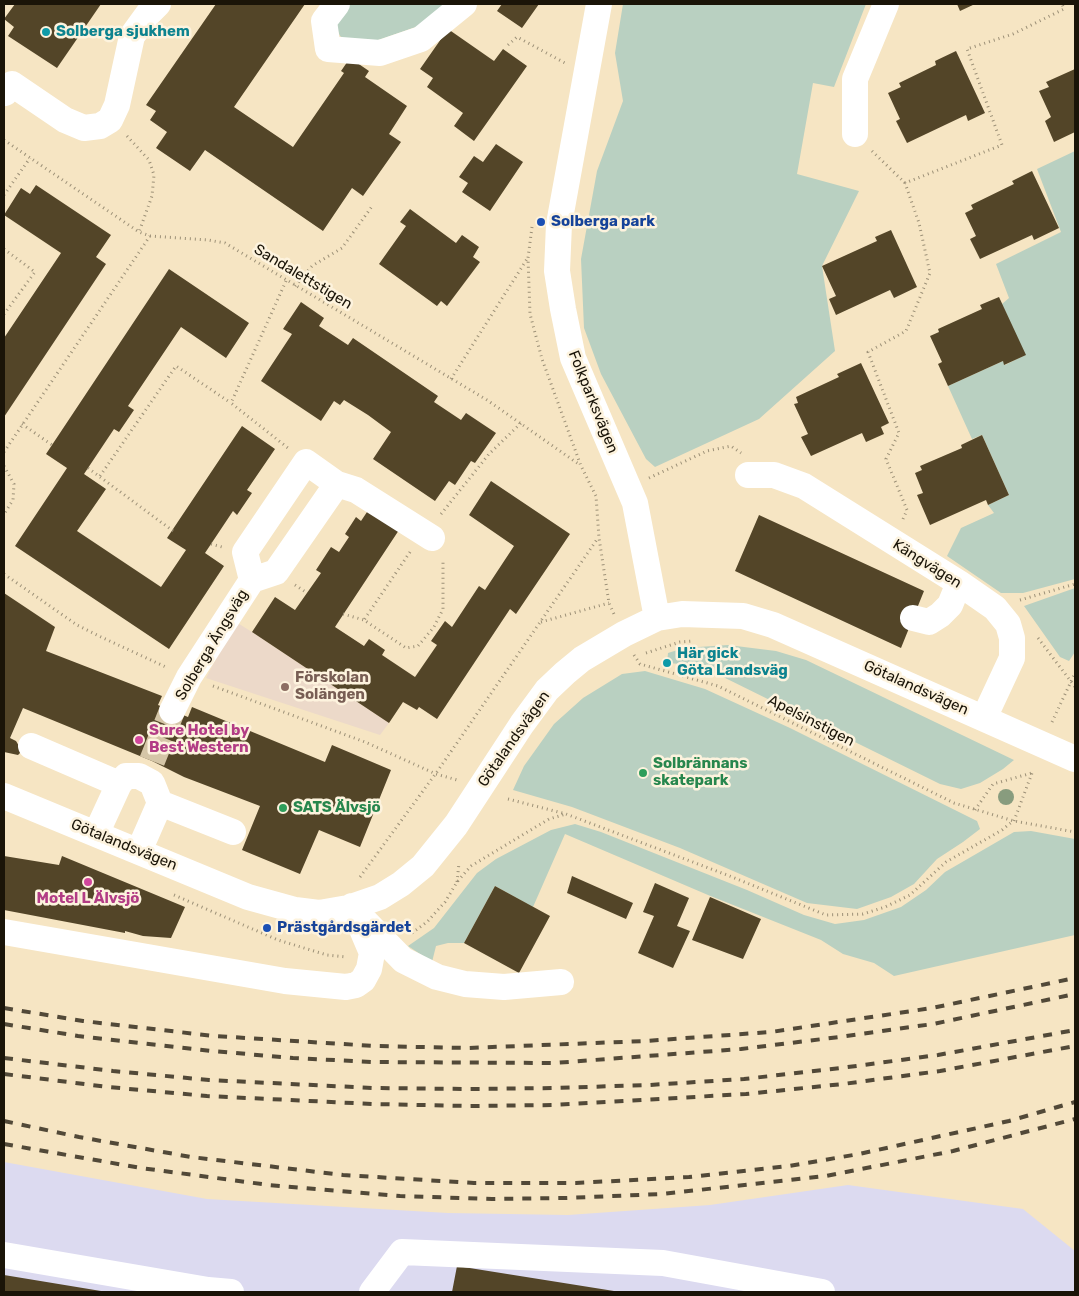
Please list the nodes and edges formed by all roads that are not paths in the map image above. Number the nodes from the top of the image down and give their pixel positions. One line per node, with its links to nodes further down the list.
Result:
1 (158, 4): 6 (street)
2 (336, 4): 3 (street)
3 (464, 4)
4 (599, 4): 13 (street, Folkparksvägen)
5 (886, 4): 7 (street)
6 (5, 93)
7 (855, 134)
8 (748, 475): 12 (street, Kängvägen)
9 (337, 484): 10 (street); 11 (street, Solberga Ängsväg); 11 (street, Solberga Ängsväg)
10 (432, 538)
11 (252, 580): 15 (street, Solberga Ängsväg)
12 (959, 583): 14 (street); 16 (street, Kängvägen)
13 (657, 618): 16 (street, Götalandsvägen); 25 (street, Götalandsvägen)
14 (913, 618)
15 (172, 711)
16 (984, 718): 18 (street, Götalandsvägen)
17 (31, 746): 19 (street)
18 (1075, 759)
19 (139, 775): 21 (street); 23 (street)
20 (4, 796): 23 (street, Götalandsvägen)
21 (160, 803): 22 (street); 24 (street)
22 (233, 832)
23 (96, 834): 24 (street, Götalandsvägen)
24 (139, 852): 25 (street, Götalandsvägen)
25 (352, 906): 26 (street); 27 (street)
26 (4, 932)
27 (561, 982)
28 (4, 1255): 29 (street)
29 (232, 1292)
30 (372, 1292): 31 (street)
31 (822, 1292)

